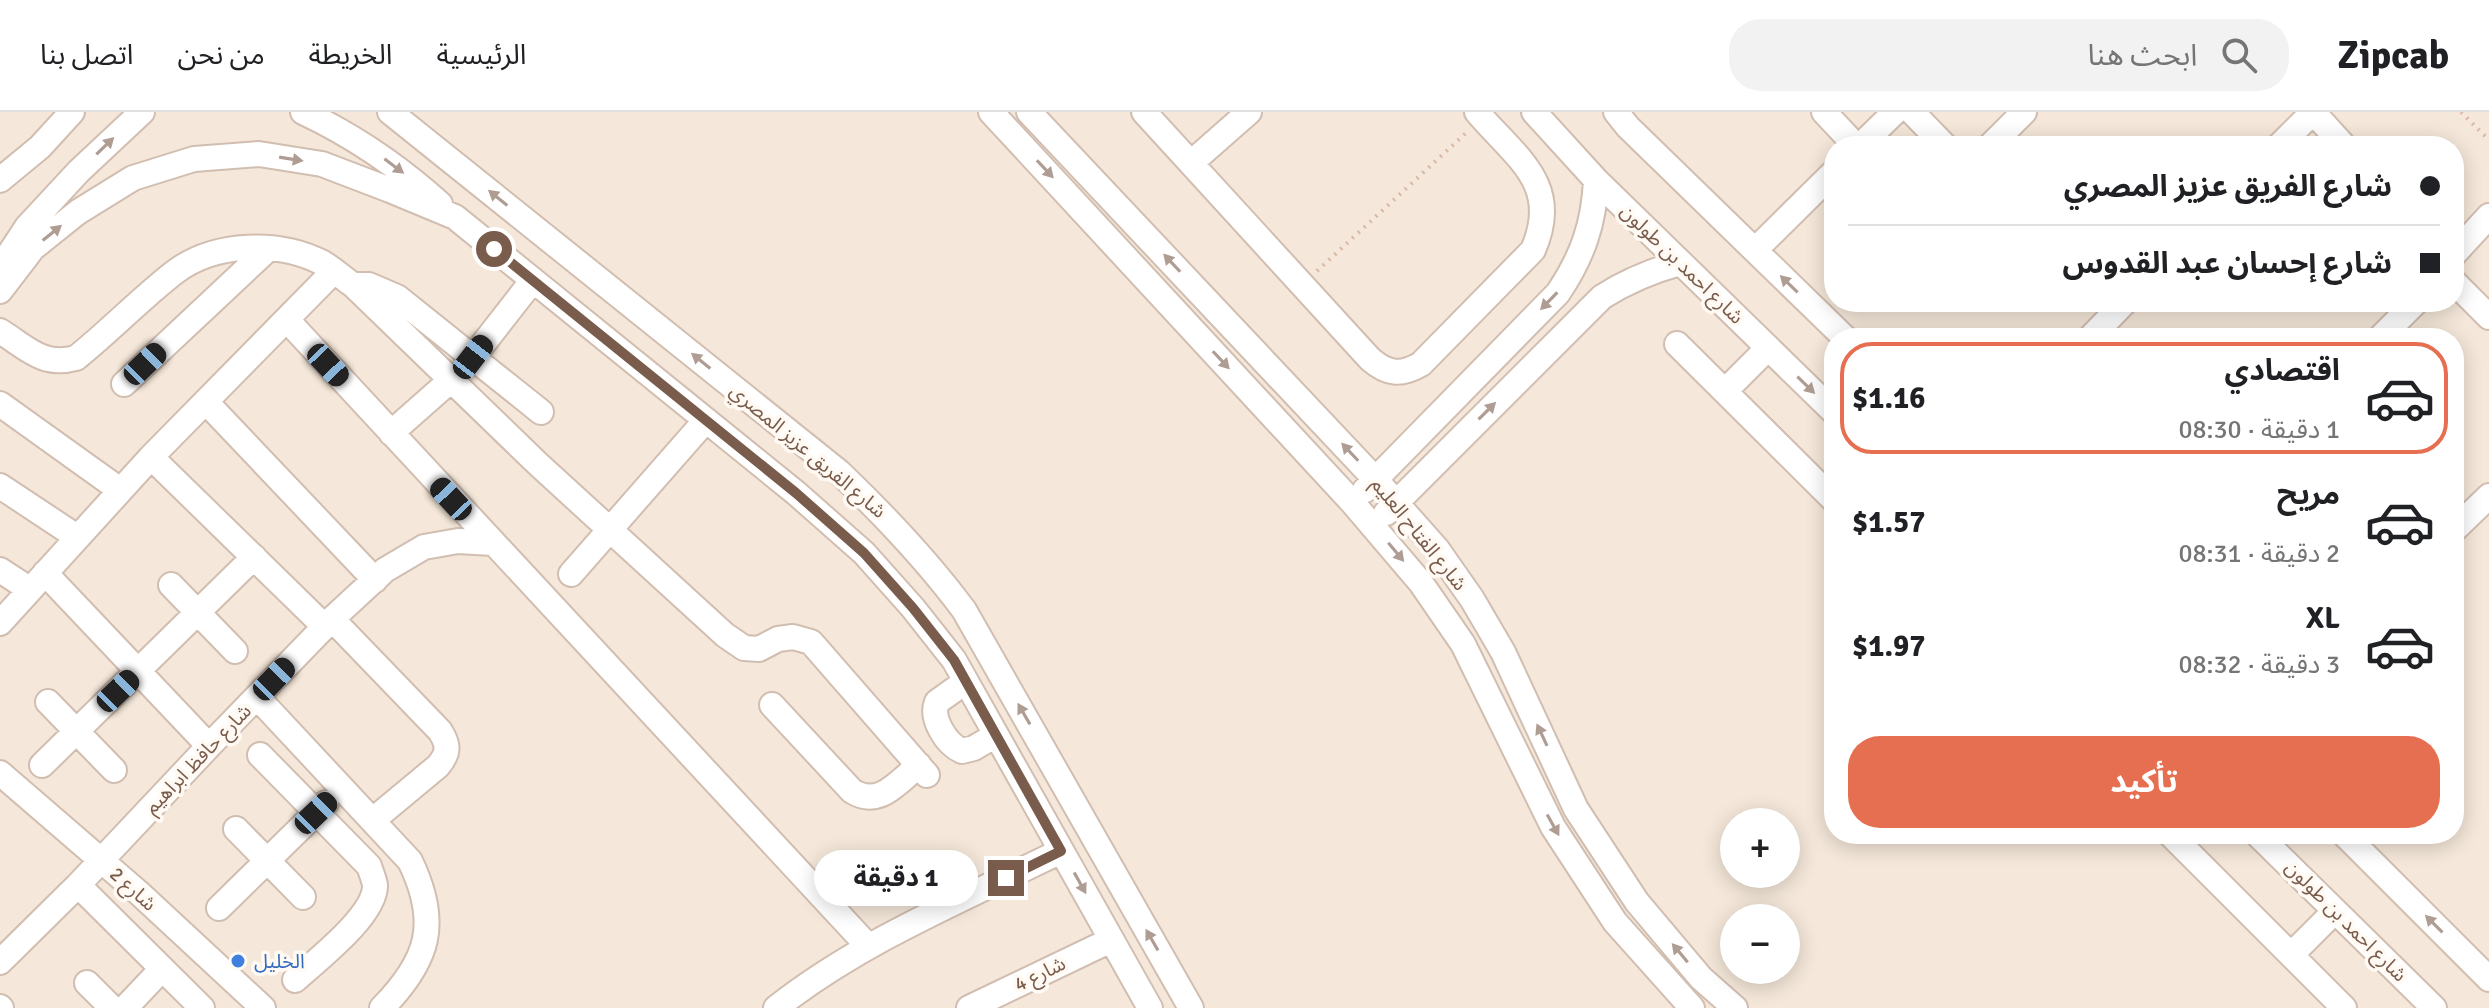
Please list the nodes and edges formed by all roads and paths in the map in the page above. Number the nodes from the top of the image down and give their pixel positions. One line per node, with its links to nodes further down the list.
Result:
1 (72, 112): 26 (street)
2 (142, 112): 35 (street, one-way to 2)
3 (390, 112): 130 (street, شارع الفريق عزيز المصري, one-way to 3)
4 (991, 112): 69 (street, شارع الفتاح العليم, one-way to 69)
5 (1029, 112): 64 (street, شارع الفتاح العليم, one-way to 5)
6 (1144, 112): 25 (street)
7 (1249, 112): 25 (street)
8 (1534, 112): 27 (street, شارع احمد بن طولون)
9 (1616, 112): 33 (street)
10 (1824, 112): 18 (street)
11 (1895, 112): 19 (street)
12 (1912, 112): 20 (street)
13 (2024, 112): 21 (street)
14 (2313, 112): 22 (street); 23 (street)
15 (2461, 112): 24 (path)
16 (313, 114): 30 (street, one-way to 30)
17 (1480, 115): 39 (path); 39 (street)
18 (1848, 136)
19 (1869, 136)
20 (1935, 136)
21 (2000, 136)
22 (2289, 136)
23 (2335, 136)
24 (2489, 140)
25 (1191, 163): 39 (street)
26 (0, 180)
27 (1596, 180): 34 (street, شارع احمد بن طولون); 36 (street)
28 (1824, 182): 33 (street)
29 (2489, 216): 31 (street)
30 (455, 217): 38 (street, شارع الفريق عزيز المصري); 40 (street, شارع الفريق عزيز المصري, one-way to 30)
31 (2464, 243)
32 (268, 249): 37 (street); 48 (street); 53 (street)
33 (1755, 250): 46 (street, one-way to 33)
34 (1680, 263): 42 (street); 50 (street, شارع احمد بن طولون)
35 (0, 268)
36 (1574, 269): 42 (street); 60 (street, one-way to 60)
37 (344, 278): 45 (street); 51 (street); 52 (street)
38 (533, 280): 51 (street); 59 (street, شارع الفريق عزيز المصري)
39 (1303, 285)
40 (0, 291)
41 (2464, 292): 44 (street)
42 (1602, 297): 62 (street, one-way to 42)
43 (2406, 312): 47 (street)
44 (2489, 317)
45 (287, 320): 55 (street); 61 (street)
46 (1835, 328)
47 (2390, 328)
48 (0, 331)
49 (1677, 344): 54 (street)
50 (1768, 348): 54 (street); 56 (street, شارع احمد بن طولون, one-way to 56)
51 (473, 357): 58 (street)
52 (451, 380): 61 (street); 73 (street)
53 (124, 384)
54 (1725, 391): 67 (street)
55 (206, 402): 63 (street); 79 (street)
56 (1824, 402)
57 (0, 404): 66 (street)
58 (541, 412)
59 (706, 420): 73 (street); 87 (street, شارع الفريق عزيز المصري)
60 (1427, 427): 62 (street); 64 (street)
61 (391, 433): 75 (street)
62 (1459, 440): 70 (street)
63 (151, 457): 66 (street); 76 (street)
64 (1375, 479): 69 (street); 70 (street, شارع الفتاح العليم)
65 (0, 486): 74 (street)
66 (120, 490): 74 (street)
67 (1824, 490)
68 (2489, 496): 71 (street)
69 (1352, 502): 72 (street, شارع الفتاح العليم)
70 (1396, 502): 72 (street); 117 (street, شارع الفتاح العليم, one-way to 70)
71 (2464, 520)
72 (1373, 526): 121 (street, شارع الفتاح العليم, one-way to 121)
73 (609, 530): 78 (street); 90 (street)
74 (77, 537): 80 (street)
75 (492, 543): 79 (street, شارع حافظ ابراهيم); 113 (street)
76 (254, 557): 82 (street); 84 (street)
77 (0, 570): 80 (street)
78 (571, 574)
79 (375, 580): 84 (street, شارع حافظ ابراهيم)
80 (37, 581): 83 (street); 86 (street)
81 (171, 585): 82 (street)
82 (198, 612): 85 (street); 86 (street)
83 (0, 623)
84 (329, 623): 88 (street, شارع حافظ ابراهيم); 100 (street)
85 (235, 651)
86 (138, 671): 91 (street); 93 (street)
87 (965, 682): 92 (street, شارع الفريق عزيز المصري); 92 (street)
88 (257, 697): 93 (street, شارع حافظ ابراهيم); 98 (street)
89 (48, 702): 91 (street)
90 (772, 705)
91 (77, 731): 95 (street); 96 (street)
92 (996, 735): 105 (street, شارع الفريق عزيز المصري)
93 (209, 746): 106 (street, شارع حافظ ابراهيم)
94 (260, 755): 99 (street)
95 (42, 765)
96 (114, 770)
97 (0, 773): 106 (street, شارع 2)
98 (342, 788): 99 (street); 100 (street)
99 (316, 813): 107 (street); 119 (street)
100 (373, 820): 126 (street)
101 (236, 829): 107 (street)
102 (2180, 844): 114 (street)
103 (2267, 844): 111 (street, شارع احمد بن طولون)
104 (2354, 844): 118 (street, one-way to 104)
105 (1061, 851): 112 (street, شارع الفريق عزيز المصري, one-way to 112); 113 (street)
106 (102, 861): 108 (street, شارع حافظ ابراهيم); 125 (street, شارع 2)
107 (268, 861): 109 (street); 110 (street)
108 (78, 885): 115 (street, شارع حافظ ابراهيم); 116 (street)
109 (303, 897)
110 (219, 908)
111 (2335, 911): 114 (street); 133 (street, شارع احمد بن طولون)
112 (1111, 940): 128 (street, شارع 4); 129 (street, شارع الفريق عزيز المصري)
113 (868, 946): 127 (street)
114 (2291, 955): 132 (street)
115 (0, 962)
116 (162, 969): 123 (street); 124 (street)
117 (1701, 978): 121 (street); 131 (street, شارع الفتاح العليم)
118 (2489, 979)
119 (295, 980)
120 (87, 983): 122 (street)
121 (1686, 1003)
122 (112, 1008)
123 (125, 1008)
124 (202, 1008)
125 (263, 1008)
126 (382, 1008)
127 (776, 1008)
128 (969, 1008)
129 (1150, 1008)
130 (1191, 1008)
131 (1735, 1008)
132 (2344, 1008)
133 (2434, 1008)

